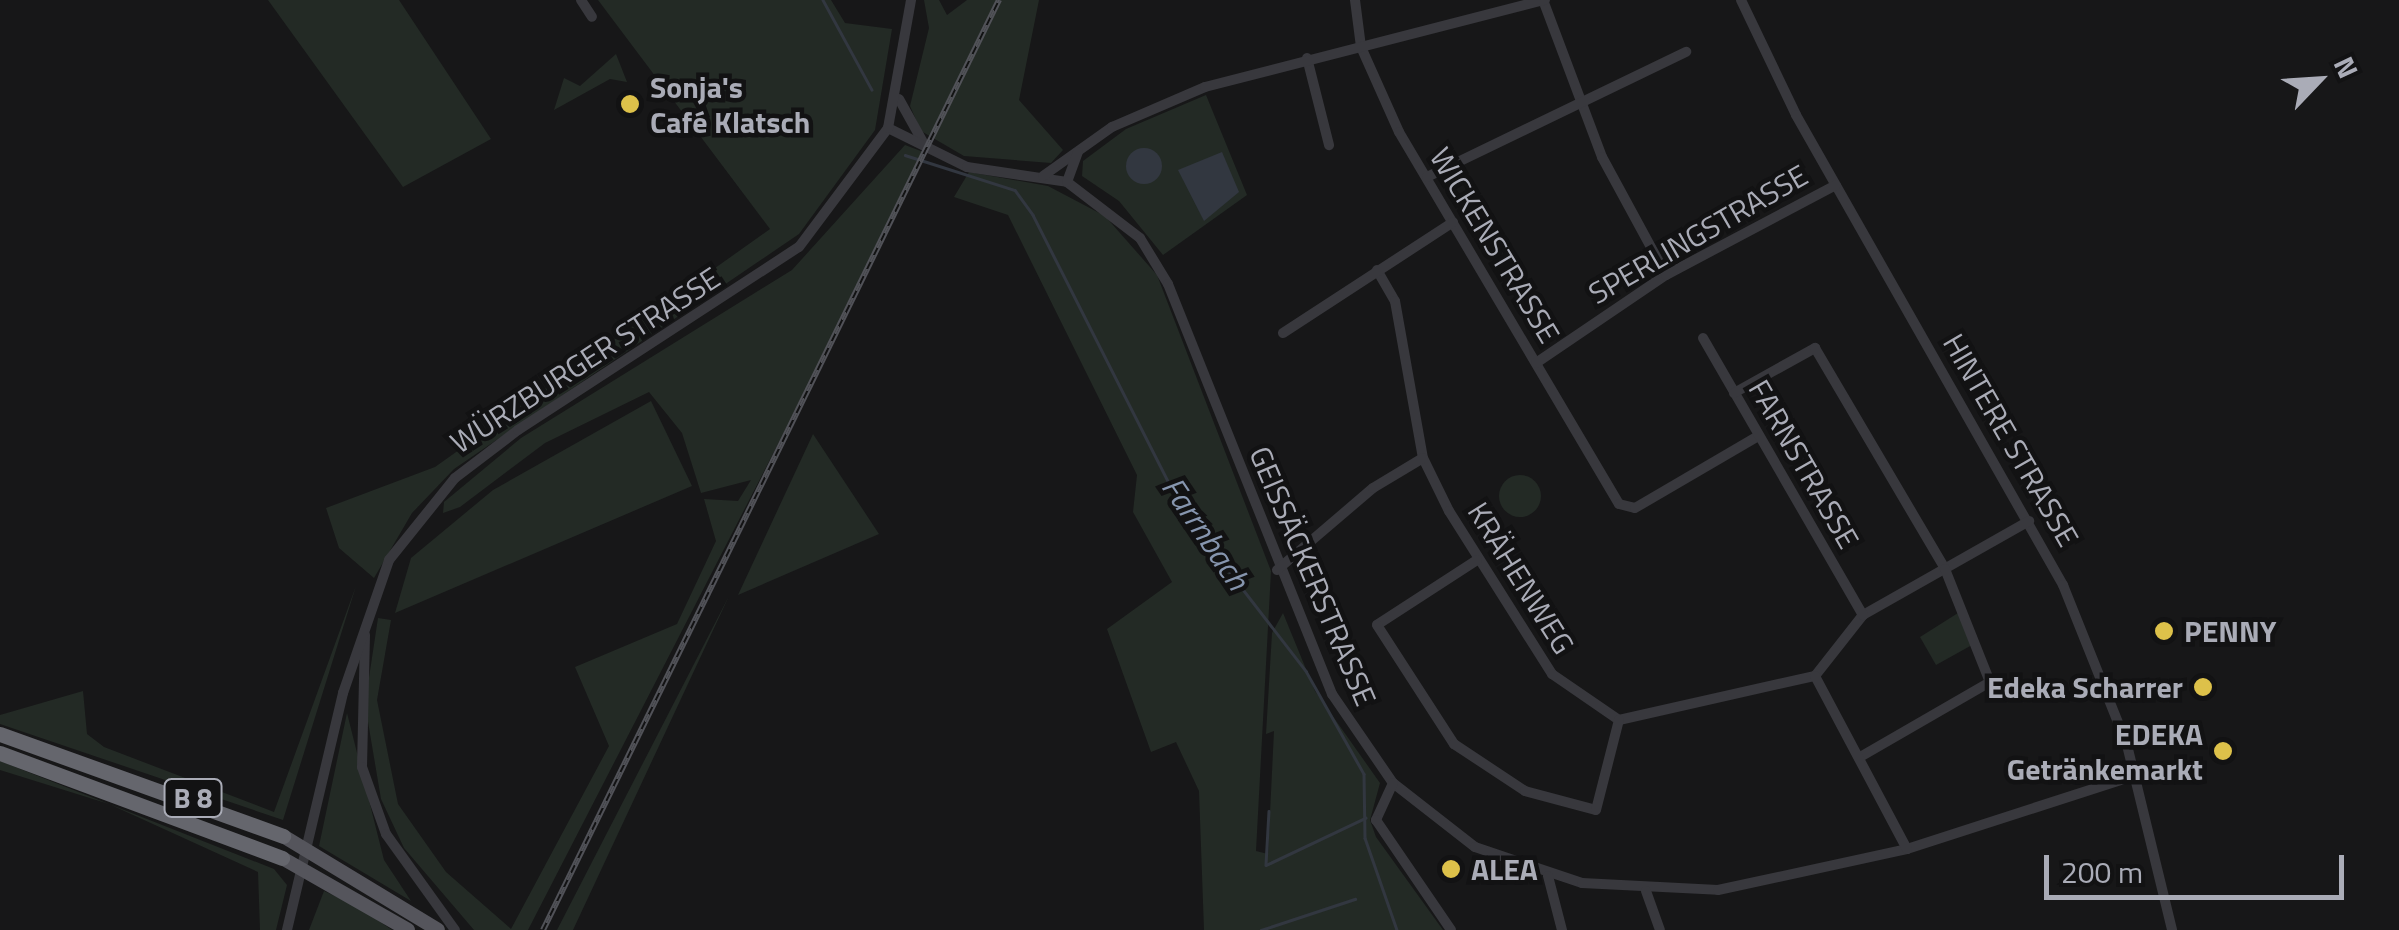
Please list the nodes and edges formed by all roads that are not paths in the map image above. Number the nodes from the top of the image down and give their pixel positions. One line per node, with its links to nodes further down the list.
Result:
1 (581, 0): 6 (street)
2 (911, 0): 10 (street, WÜRZBURGER STRASSE)
3 (1354, 0): 7 (street, WICKENSTRASSE)
4 (1544, 0): 7 (street); 11 (street)
5 (1741, 0): 19 (street, HINTERE STRASSE)
6 (592, 18)
7 (1362, 46): 9 (street); 17 (street, WICKENSTRASSE)
8 (1686, 52): 11 (street)
9 (1307, 58): 13 (street); 15 (street)
10 (899, 92): 12 (street, WÜRZBURGER STRASSE); 14 (street)
11 (1581, 102): 17 (street); 22 (street)
12 (888, 128): 14 (street, GEISSÄCKERSTRASSE); 33 (street, WÜRZBURGER STRASSE)
13 (1328, 145)
14 (926, 146): 16 (street, GEISSÄCKERSTRASSE)
15 (1078, 152): 16 (street); 18 (street)
16 (1043, 176): 18 (street, GEISSÄCKERSTRASSE)
17 (1427, 177): 20 (street, WICKENSTRASSE)
18 (1068, 182): 32 (street, GEISSÄCKERSTRASSE)
19 (1836, 184): 22 (street, SPERLINGSTRASSE); 29 (street, HINTERE STRASSE)
20 (1453, 222): 21 (street); 25 (street, WICKENSTRASSE)
21 (1377, 270): 23 (street); 28 (street, KRÄHENWEG)
22 (1666, 275): 25 (street, SPERLINGSTRASSE)
23 (1283, 333)
24 (1703, 338): 26 (street, FARNSTRASSE)
25 (1536, 363): 27 (street, WICKENSTRASSE)
26 (1734, 393): 27 (street, FARNSTRASSE); 31 (street)
27 (1758, 436): 34 (street, FARNSTRASSE)
28 (1423, 458): 30 (street, KRÄHENWEG); 32 (street)
29 (2028, 521): 31 (street); 40 (street, HINTERE STRASSE)
30 (1477, 560): 36 (street, KRÄHENWEG); 36 (street)
31 (1945, 569): 34 (street); 39 (street)
32 (1277, 570): 41 (street, GEISSÄCKERSTRASSE)
33 (369, 610): 44 (street, WÜRZBURGER STRASSE); 52 (street)
34 (1863, 615): 35 (street)
35 (1815, 676): 36 (street); 39 (street)
36 (1620, 720)
37 (0, 734): 42 (highway, B 8)
38 (0, 753): 45 (highway, B 8)
39 (1862, 756): 43 (street)
40 (2136, 775): 43 (street, GEISSÄCKERSTRASSE); 56 (street, HINTERE STRASSE)
41 (1393, 783): 47 (street, GEISSÄCKERSTRASSE); 53 (street)
42 (283, 836): 44 (main road, B 8)
43 (1907, 849): 48 (street, GEISSÄCKERSTRASSE)
44 (307, 850): 46 (street, WÜRZBURGER STRASSE); 51 (main road, B 8)
45 (282, 858): 46 (main road, B 8)
46 (303, 869): 49 (street, WÜRZBURGER STRASSE); 50 (main road, B 8)
47 (1548, 876): 48 (street, GEISSÄCKERSTRASSE); 54 (street)
48 (1646, 891): 55 (street)
49 (287, 930)
50 (408, 930)
51 (438, 930)
52 (455, 930)
53 (1450, 930)
54 (1562, 930)
55 (1660, 930)
56 (2172, 930)

